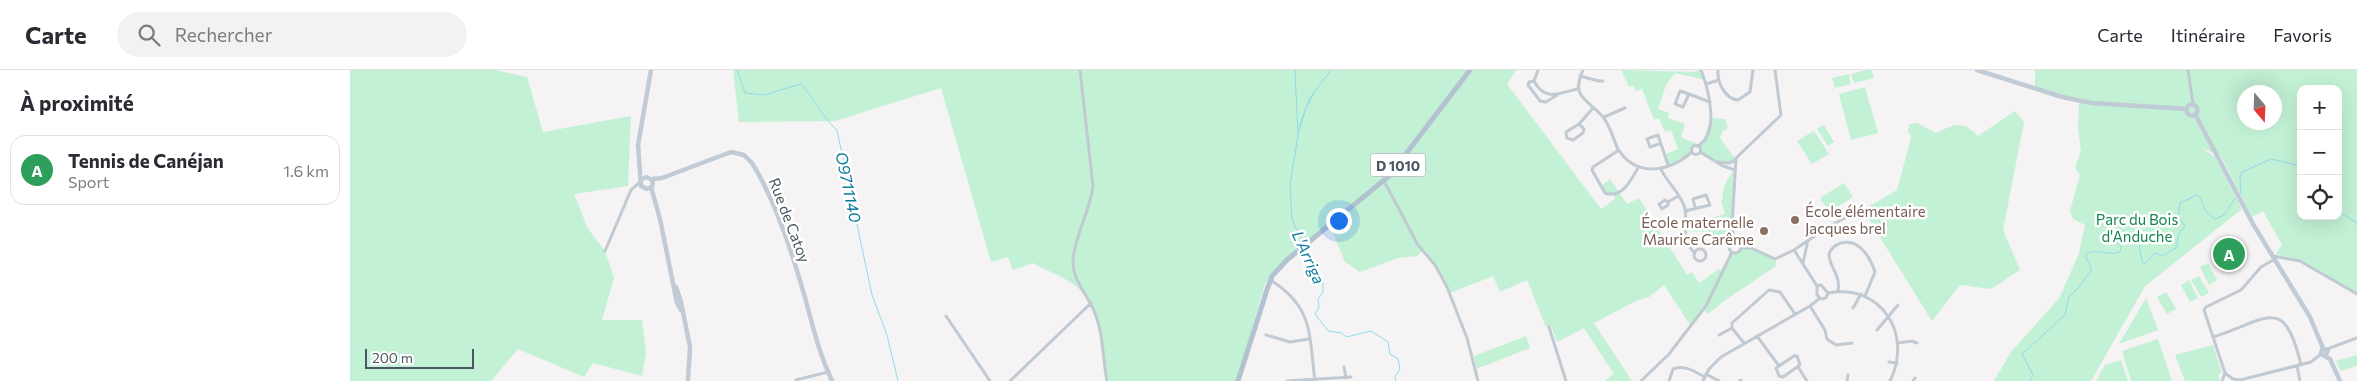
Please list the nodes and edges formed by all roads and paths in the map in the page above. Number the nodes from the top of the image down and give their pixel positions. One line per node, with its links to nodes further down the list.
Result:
1 (652, 70): 42 (street)
2 (1080, 70): 66 (street)
3 (1470, 70): 41 (main road, D 1010)
4 (1538, 70): 16 (street)
5 (1583, 70): 13 (street)
6 (1701, 70): 18 (street)
7 (1718, 70): 15 (street)
8 (1753, 70): 15 (street)
9 (1775, 70): 35 (street)
10 (1977, 70): 14 (street)
11 (1985, 70): 14 (street)
12 (2188, 70): 23 (street)
13 (1580, 76): 17 (street); 19 (street)
14 (1999, 76): 26 (street)
15 (1719, 80): 18 (street)
16 (1534, 81): 20 (street); 20 (street)
17 (1603, 81)
18 (1706, 84): 22 (street)
19 (1578, 89): 20 (street); 24 (street)
20 (1560, 93)
21 (1689, 94): 21 (street); 22 (street)
22 (1710, 102): 31 (street)
23 (2193, 104): 26 (street); 27 (street)
24 (1593, 108): 28 (street); 29 (street)
25 (1625, 108): 28 (street)
26 (2187, 109): 27 (street)
27 (2195, 114): 55 (street)
28 (1604, 117): 32 (street)
29 (1579, 124): 29 (street)
30 (1660, 144): 30 (street); 37 (street)
31 (1697, 146): 33 (street); 34 (street)
32 (1619, 150): 38 (street); 38 (street)
33 (1692, 152): 34 (street); 37 (street)
34 (1700, 152): 36 (street)
35 (1736, 160): 36 (street); 40 (street)
36 (1717, 162): 40 (street)
37 (1668, 165): 39 (street)
38 (1638, 168): 39 (street)
39 (1661, 169): 43 (street)
40 (1735, 170): 48 (street)
41 (1384, 181): 57 (main road, D 1010); 110 (street)
42 (647, 183): 52 (street); 94 (street, Rue de Catoy); 103 (street)
43 (1678, 196): 44 (street); 47 (street)
44 (1668, 202)
45 (1696, 207): 45 (street); 47 (street)
46 (1863, 208): 49 (street)
47 (1685, 211): 54 (street)
48 (1734, 240): 50 (street); 53 (street)
49 (1808, 240): 51 (street); 56 (street)
50 (1742, 248): 51 (street); 53 (street)
51 (1794, 250): 56 (street)
52 (605, 251)
53 (1732, 252): 112 (street)
54 (1694, 253)
55 (2274, 257): 62 (street); 79 (street); 86 (street)
56 (1803, 263): 59 (street)
57 (1280, 268): 58 (main road, D 1010); 63 (main road, D 1010)
58 (1272, 281): 63 (main road, D 1010); 81 (street)
59 (1817, 286): 61 (street); 65 (street)
60 (1838, 291): 61 (street); 64 (street); 64 (street)
61 (1828, 293): 65 (street)
62 (2357, 294)
63 (1265, 295): 108 (main road, D 1010)
64 (1863, 295): 69 (street); 72 (street)
65 (1820, 298): 68 (street)
66 (1091, 303): 106 (street); 107 (street)
67 (1898, 305): 72 (street)
68 (1810, 306): 70 (street); 83 (street)
69 (1853, 308)
70 (1795, 314): 74 (street); 78 (street)
71 (946, 316): 105 (street)
72 (1888, 317): 75 (street); 84 (street)
73 (1549, 327): 111 (street)
74 (1732, 328): 77 (street); 82 (street)
75 (1877, 330)
76 (1270, 334): 81 (street)
77 (1719, 334)
78 (1757, 336): 82 (street); 91 (street)
79 (2213, 337): 90 (street); 95 (street)
80 (2357, 338): 86 (street)
81 (1309, 339): 101 (street)
82 (1744, 343): 97 (street)
83 (1852, 343)
84 (1898, 343): 85 (street); 89 (street)
85 (1918, 343)
86 (2325, 349): 87 (street)
87 (2324, 355): 90 (street); 120 (street)
88 (1889, 362): 89 (street)
89 (1897, 363): 117 (street)
90 (2299, 365): 102 (street); 119 (street)
91 (1779, 366): 93 (street); 93 (street)
92 (1344, 367): 98 (street)
93 (1798, 367): 115 (street)
94 (828, 372): 100 (street); 104 (street, Rue de Catoy)
95 (2225, 373): 102 (street); 118 (street)
96 (1848, 375): 116 (street)
97 (1705, 377): 113 (street); 114 (street)
98 (1346, 378): 99 (street); 101 (street)
99 (1351, 378)
100 (796, 380)
101 (1315, 380): 109 (street)
102 (2238, 380)
103 (688, 381)
104 (832, 381)
105 (990, 381)
106 (1010, 381)
107 (1108, 381)
108 (1238, 381)
109 (1290, 381)
110 (1478, 381)
111 (1566, 381)
112 (1641, 381)
113 (1669, 381)
114 (1719, 381)
115 (1807, 381)
116 (1847, 381)
117 (1890, 381)
118 (2222, 381)
119 (2300, 381)
120 (2340, 381)

